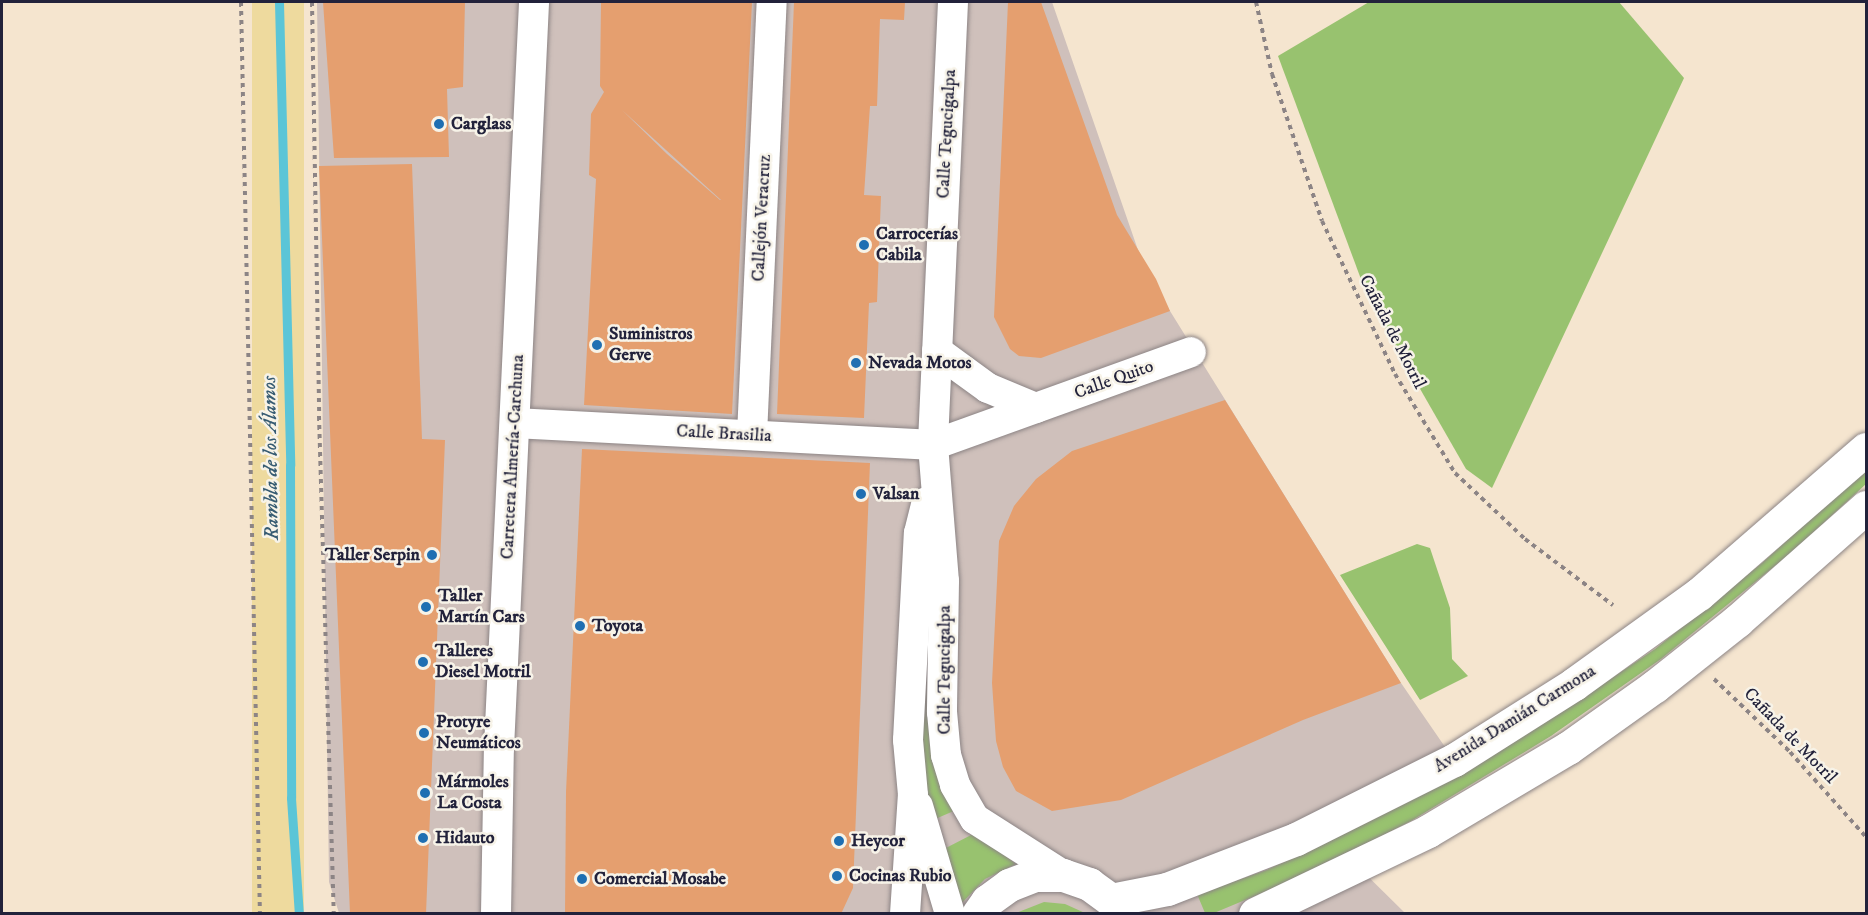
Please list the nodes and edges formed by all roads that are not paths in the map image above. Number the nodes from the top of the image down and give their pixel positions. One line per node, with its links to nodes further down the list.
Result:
1 (534, 2): 7 (street, Carretera Almería-Carchuna)
2 (772, 2): 8 (street, Callejón Veracruz)
3 (953, 2): 4 (street, Calle Tegucigalpa)
4 (937, 351): 6 (street); 9 (street, Calle Tegucigalpa)
5 (1191, 352): 6 (street, Calle Quito)
6 (1036, 408): 9 (street, Calle Quito)
7 (515, 423): 8 (street, Calle Brasilia); 16 (street, Carretera Almería-Carchuna)
8 (752, 435): 9 (street, Calle Brasilia)
9 (933, 446): 11 (street, Calle Tegucigalpa)
10 (1866, 449): 15 (main road, Avenida Damián Carmona)
11 (933, 482): 13 (street, Calle Tegucigalpa); 14 (street, Calle Tegucigalpa)
12 (1866, 507): 20 (main road)
13 (913, 795): 17 (street, Calle Tegucigalpa); 18 (street, Calle Tegucigalpa)
14 (1063, 875): 15 (main road); 19 (main road)
15 (1116, 907)
16 (496, 914)
17 (905, 914)
18 (950, 914)
19 (978, 914)
20 (1255, 914)

